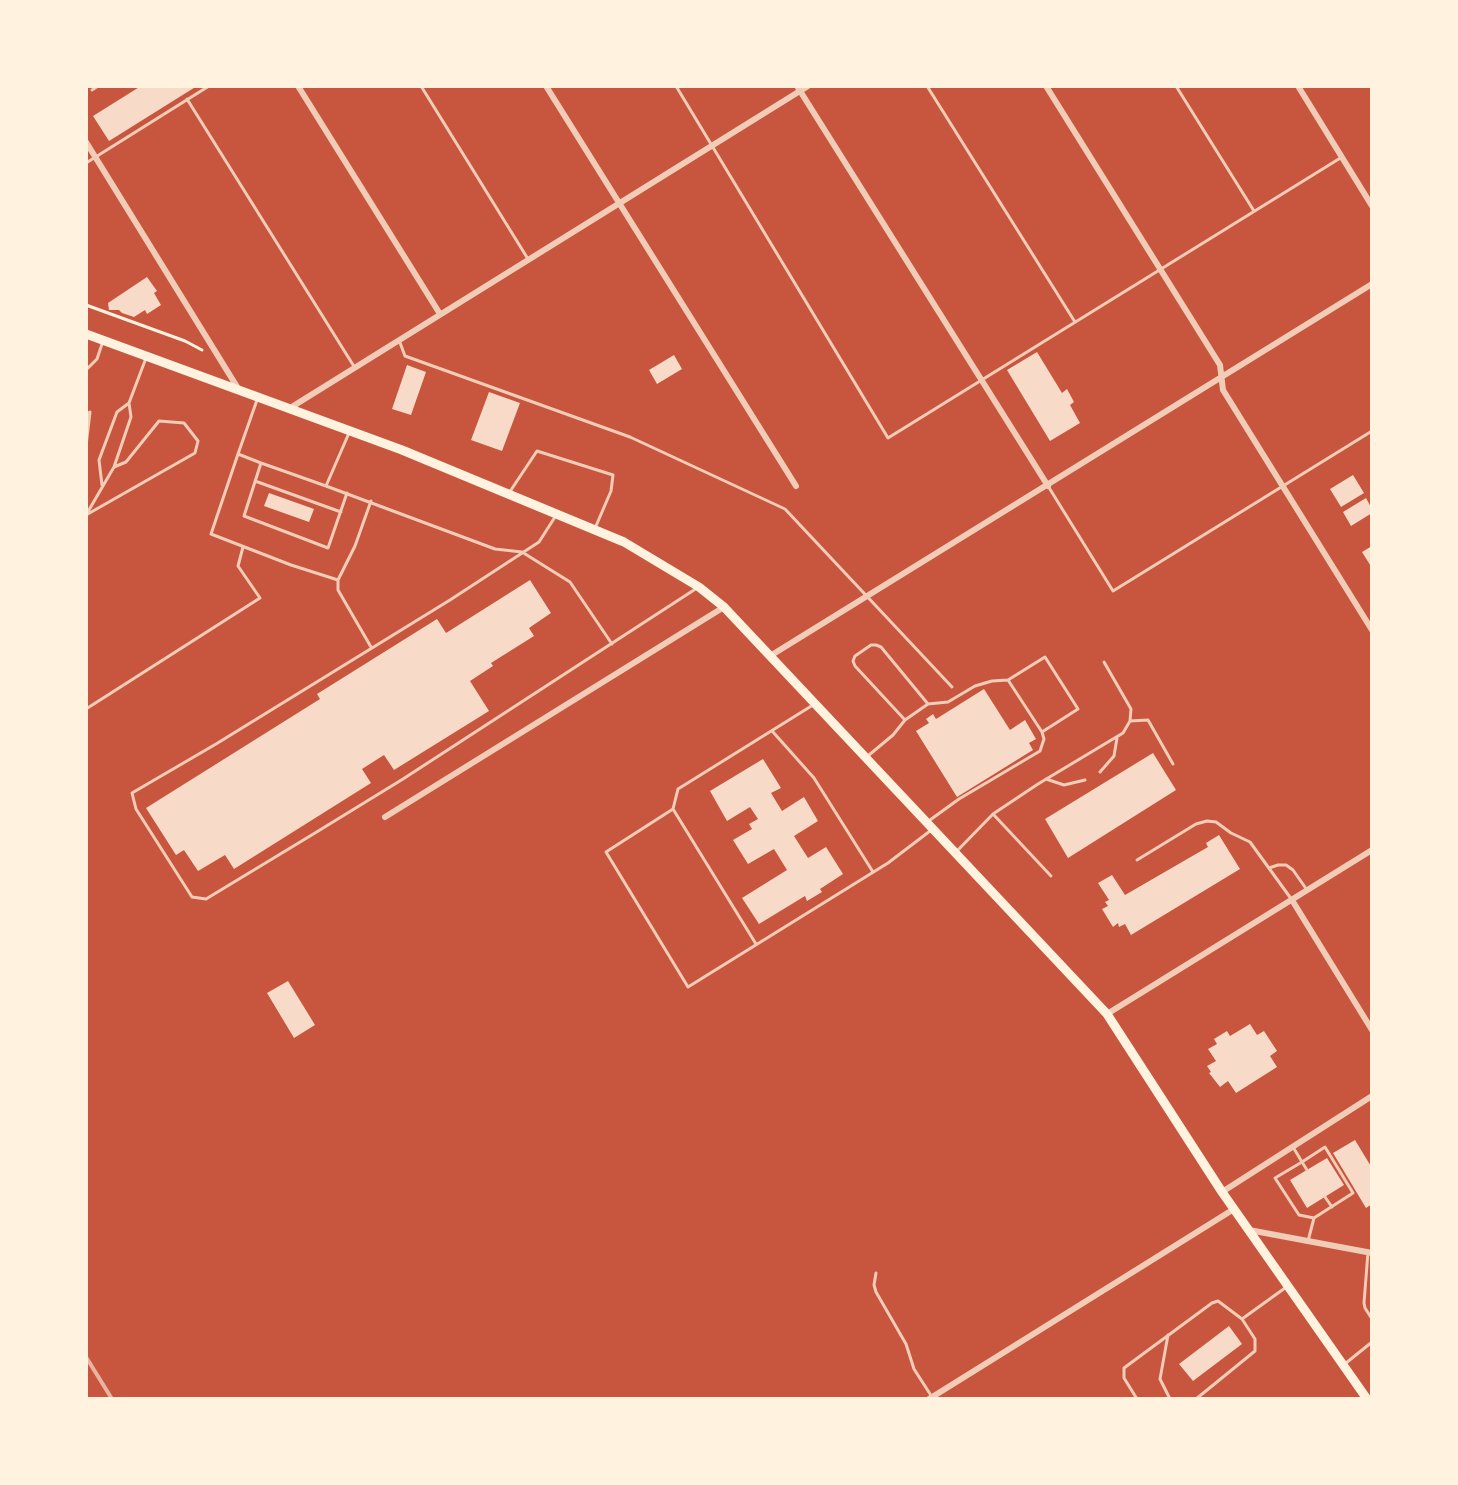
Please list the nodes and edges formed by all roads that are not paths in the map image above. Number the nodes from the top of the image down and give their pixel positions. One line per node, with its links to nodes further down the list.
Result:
1 (98, 86): 13 (lane)
2 (209, 86): 14 (lane)
3 (298, 86): 26 (street)
4 (421, 86): 23 (lane)
5 (546, 86): 20 (street)
6 (676, 86): 16 (lane)
7 (808, 86): 12 (street)
8 (927, 86): 27 (lane)
9 (1046, 86): 24 (street)
10 (1176, 86): 22 (lane)
11 (1298, 86): 18 (street)
12 (799, 88): 16 (street); 35 (street)
13 (92, 90)
14 (187, 99): 17 (lane); 32 (lane)
15 (86, 142): 17 (street)
16 (712, 146): 20 (street); 35 (lane)
17 (95, 157): 19 (lane); 36 (street)
18 (1342, 157): 21 (street); 22 (lane)
19 (86, 163)
20 (619, 203): 23 (street); 50 (street)
21 (1372, 206)
22 (1254, 211): 24 (lane)
23 (528, 259): 26 (street)
24 (1160, 269): 27 (lane); 34 (street)
25 (1372, 284): 34 (street)
26 (440, 314): 30 (street)
27 (1075, 322): 35 (lane)
28 (86, 334): 29 (main road)
29 (104, 340): 31 (main road); 33 (lane)
30 (399, 340): 32 (street); 64 (lane)
31 (147, 356): 36 (main road); 38 (lane)
32 (355, 368): 39 (street)
33 (86, 370)
34 (1221, 376): 51 (street); 52 (street)
35 (982, 379): 51 (street)
36 (239, 390): 37 (main road)
37 (258, 396): 39 (main road); 44 (lane)
38 (129, 403): 46 (lane); 48 (lane)
39 (290, 408): 41 (main road)
40 (86, 415): 43 (lane)
41 (350, 431): 49 (lane); 54 (main road)
42 (1372, 431): 52 (lane)
43 (86, 446)
44 (238, 454): 45 (lane); 60 (lane)
45 (261, 463): 47 (lane); 49 (lane)
46 (114, 467): 48 (lane); 58 (lane)
47 (255, 481): 56 (lane); 56 (lane)
48 (102, 485): 58 (lane)
49 (326, 486): 53 (lane)
50 (796, 486)
51 (1048, 486): 52 (lane); 64 (street)
52 (1283, 486): 66 (street)
53 (347, 493): 55 (lane); 56 (lane)
54 (508, 494): 57 (main road); 59 (lane)
55 (371, 501): 61 (lane); 62 (lane)
56 (341, 512)
57 (557, 514): 59 (main road); 61 (lane)
58 (86, 515)
59 (594, 530): 63 (main road)
60 (243, 547): 62 (lane); 75 (lane)
61 (522, 552): 67 (lane); 68 (lane)
62 (338, 580): 68 (lane)
63 (699, 587): 65 (main road); 67 (lane)
64 (866, 597): 69 (street); 72 (lane)
65 (724, 607): 69 (main road); 88 (street)
66 (1372, 630)
67 (612, 644): 68 (lane)
68 (371, 648)
69 (770, 656): 73 (main road)
70 (1104, 662): 77 (lane)
71 (1008, 680): 74 (lane); 79 (lane); 79 (lane)
72 (952, 687)
73 (815, 704): 78 (lane); 81 (main road)
74 (928, 704): 76 (lane); 76 (lane)
75 (86, 709)
76 (905, 720): 81 (lane)
77 (1130, 721): 80 (lane); 82 (lane)
78 (772, 731): 86 (lane); 94 (lane)
79 (1042, 732): 89 (lane)
80 (1118, 736): 83 (lane); 84 (lane)
81 (866, 757): 89 (main road)
82 (1173, 764)
83 (1100, 772)
84 (1046, 779): 85 (lane); 87 (lane)
85 (1085, 780)
86 (673, 809): 98 (lane); 98 (lane)
87 (993, 814): 91 (lane); 95 (lane)
88 (385, 817)
89 (930, 825): 91 (main road); 94 (lane)
90 (1372, 850): 96 (street)
91 (955, 852): 99 (main road)
92 (1137, 860): 93 (lane)
93 (1269, 868): 96 (lane); 97 (lane)
94 (873, 872): 98 (lane)
95 (1051, 876)
96 (1307, 890): 97 (street)
97 (1292, 900): 99 (street); 100 (street)
98 (756, 944)
99 (1107, 1014): 105 (main road)
100 (1372, 1030)
101 (1372, 1096): 102 (street)
102 (1293, 1147): 103 (lane); 105 (street)
103 (1302, 1162): 104 (lane); 107 (lane); 109 (lane)
104 (1307, 1170)
105 (1222, 1192): 108 (main road)
106 (1325, 1197): 107 (lane)
107 (1332, 1207): 109 (lane)
108 (1234, 1209): 110 (main road); 122 (street)
109 (1314, 1218): 111 (lane)
110 (1249, 1230): 111 (street); 114 (main road)
111 (1308, 1241): 112 (street)
112 (1370, 1252): 116 (lane)
113 (876, 1273): 122 (lane)
114 (1288, 1286): 117 (lane); 121 (main road)
115 (1372, 1288): 116 (lane)
116 (1366, 1289): 118 (lane)
117 (1242, 1319): 119 (lane); 125 (lane)
118 (1372, 1319)
119 (1168, 1335): 123 (lane); 124 (lane)
120 (1372, 1342): 121 (lane)
121 (1343, 1365): 126 (main road)
122 (930, 1398)
123 (1137, 1399)
124 (1170, 1399)
125 (1196, 1399)
126 (1367, 1399)

